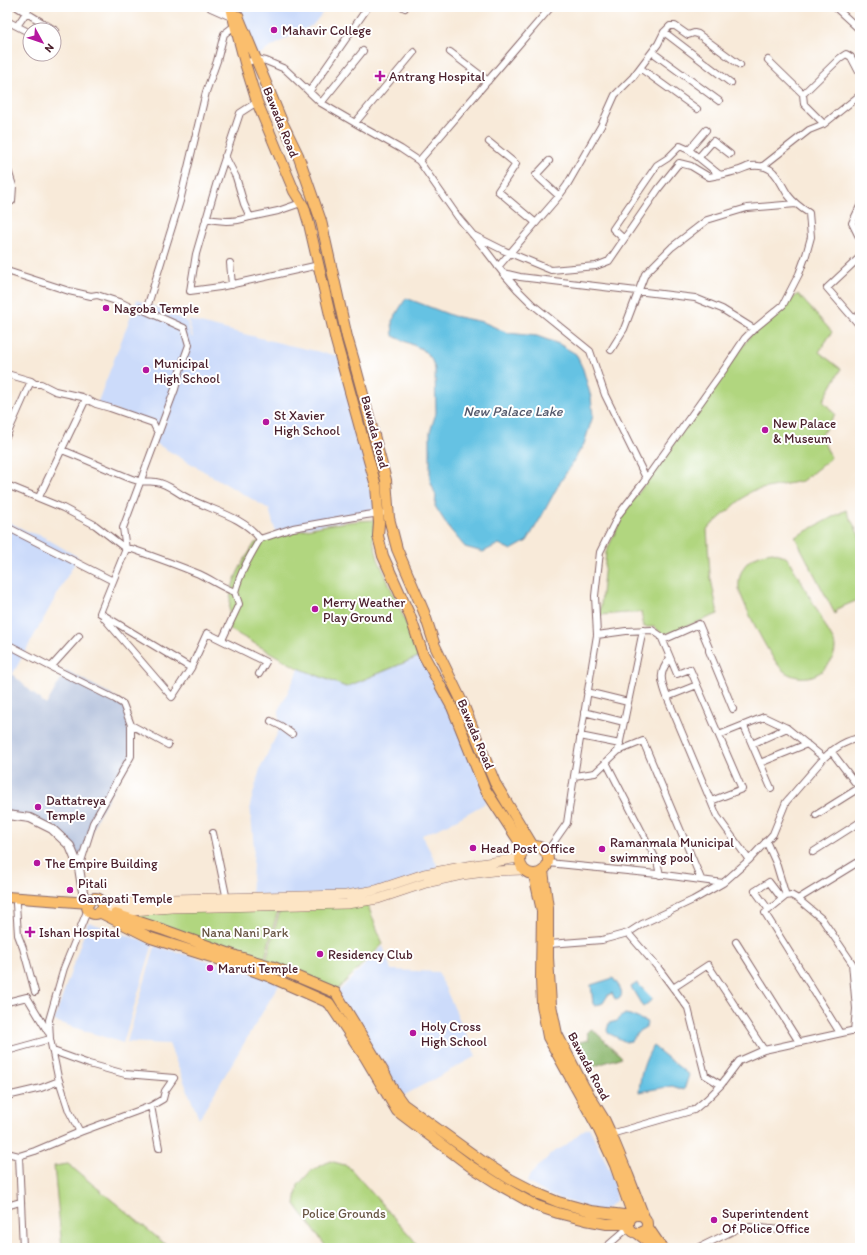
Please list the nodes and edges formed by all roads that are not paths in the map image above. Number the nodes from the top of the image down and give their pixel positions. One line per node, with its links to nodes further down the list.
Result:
1 (17, 7): 6 (street)
2 (211, 7): 7 (street)
3 (368, 7): 26 (street)
4 (551, 7): 24 (street)
5 (835, 7): 12 (street)
6 (28, 10): 9 (street); 10 (street)
7 (236, 16): 19 (main road); 20 (main road, Bawada Road); 66 (street)
8 (7, 20): 10 (street)
9 (45, 22)
10 (17, 26): 11 (street)
11 (22, 29)
12 (860, 30)
13 (664, 32): 17 (street); 21 (street); 25 (street)
14 (363, 51): 31 (street)
15 (414, 52): 33 (street)
16 (450, 52): 24 (street)
17 (652, 52): 22 (street); 29 (street)
18 (768, 60): 27 (street)
19 (256, 61): 20 (street); 26 (street); 82 (main road)
20 (244, 63): 30 (main road, Bawada Road)
21 (740, 65)
22 (640, 68): 32 (street); 46 (street)
23 (860, 74): 27 (street)
24 (488, 81): 41 (street)
25 (731, 84)
26 (309, 92): 31 (street)
27 (803, 94): 34 (street)
28 (860, 95): 34 (street)
29 (719, 101)
30 (257, 102): 39 (street); 47 (main road, Bawada Road)
31 (321, 103): 33 (street)
32 (697, 109)
33 (355, 123): 41 (street)
34 (824, 124): 43 (street)
35 (706, 130): 37 (street)
36 (489, 142): 53 (street)
37 (689, 150): 40 (street); 55 (street)
38 (730, 154): 40 (street)
39 (225, 156): 51 (street); 52 (street)
40 (698, 157): 45 (street)
41 (420, 161): 54 (street)
42 (549, 161): 46 (street)
43 (763, 166): 45 (street); 49 (street)
44 (7, 167): 48 (street)
45 (720, 175): 55 (street)
46 (558, 196): 53 (street)
47 (301, 203): 51 (street); 60 (main road, Bawada Road)
48 (7, 204)
49 (796, 204): 65 (street); 70 (street)
50 (860, 206): 56 (street)
51 (250, 217): 52 (street)
52 (206, 218): 64 (street)
53 (536, 223): 57 (street)
54 (473, 234): 57 (street); 61 (street)
55 (624, 239): 57 (street)
56 (860, 239)
57 (510, 253): 61 (street)
58 (860, 257): 68 (street)
59 (230, 263): 64 (street)
60 (319, 265): 64 (street); 82 (main road, Bawada Road)
61 (498, 267): 63 (street)
62 (7, 271): 66 (street)
63 (503, 273): 65 (street); 78 (street)
64 (232, 285)
65 (638, 292): 70 (street); 71 (street)
66 (146, 311): 75 (street)
67 (860, 314): 68 (street)
68 (854, 319): 69 (street)
69 (860, 326)
70 (754, 330): 78 (street)
71 (611, 350)
72 (7, 374): 73 (street)
73 (31, 381): 74 (street); 76 (street)
74 (86, 399): 75 (street); 77 (street)
75 (158, 433): 79 (street)
76 (7, 435)
77 (62, 450): 79 (street); 81 (street)
78 (646, 478): 90 (street)
79 (141, 482): 84 (street); 85 (street)
80 (7, 485): 81 (street)
81 (39, 497): 85 (street)
82 (383, 513): 84 (street); 132 (main road); 132 (main road, Bawada Road)
83 (7, 527): 86 (street)
84 (260, 539): 87 (street)
85 (126, 549): 86 (street); 87 (street)
86 (113, 581): 88 (street)
87 (235, 592): 92 (street)
88 (100, 613): 97 (street); 97 (street)
89 (642, 630): 90 (street); 93 (street); 102 (street)
90 (597, 635): 100 (street)
91 (79, 636): 96 (street)
92 (222, 640): 97 (street); 98 (street)
93 (663, 640): 95 (street); 103 (street)
94 (7, 644): 96 (street)
95 (670, 658): 99 (street); 101 (street)
96 (51, 667): 107 (street)
97 (191, 668)
98 (259, 674)
99 (697, 685): 101 (street); 112 (street)
100 (587, 692): 102 (street); 104 (street)
101 (667, 697): 126 (street)
102 (628, 702): 106 (street)
103 (733, 708)
104 (584, 712): 106 (street); 111 (street)
105 (271, 721): 110 (street)
106 (624, 722): 114 (street)
107 (131, 725): 117 (street); 137 (street)
108 (744, 726): 109 (street); 112 (street); 115 (street)
109 (787, 728): 115 (street); 116 (street)
110 (292, 734)
111 (580, 736): 114 (street); 123 (street)
112 (719, 736): 126 (street)
113 (860, 738): 119 (street)
114 (620, 744): 118 (street)
115 (752, 744): 122 (street)
116 (807, 744): 120 (street); 122 (street)
117 (168, 745)
118 (618, 751): 121 (street); 140 (street)
119 (831, 751): 120 (street); 125 (street)
120 (824, 758): 131 (street)
121 (606, 762): 123 (street); 139 (street)
122 (760, 763): 124 (street)
123 (574, 776): 136 (street)
124 (771, 788)
125 (860, 788): 128 (street)
126 (711, 801): 134 (street)
127 (7, 815): 137 (street)
128 (816, 815)
129 (860, 822): 133 (street)
130 (213, 833): 146 (street)
131 (766, 841): 134 (street); 143 (street)
132 (525, 851): 136 (main road); 138 (main road); 146 (main road)
133 (813, 852)
134 (748, 860): 141 (street)
135 (860, 861): 144 (street)
136 (543, 865): 138 (main road); 139 (street); 152 (main road, Bawada Road); 175 (main road)
137 (79, 868): 147 (street)
138 (523, 870): 146 (main road)
139 (660, 875): 140 (street)
140 (701, 879): 141 (street)
141 (723, 883): 150 (street)
142 (7, 897): 147 (main road)
143 (784, 898): 144 (street); 149 (street); 149 (street)
144 (798, 899): 156 (street)
145 (12, 903): 147 (main road); 154 (street)
146 (227, 903): 148 (main road)
147 (89, 905): 148 (main road); 158 (street)
148 (101, 909): 175 (main road)
149 (769, 910): 157 (street)
150 (628, 932): 152 (street); 153 (street)
151 (736, 942): 159 (street)
152 (549, 944): 168 (main road, Bawada Road)
153 (673, 988): 161 (street); 164 (street)
154 (35, 992)
155 (7, 1002): 158 (street)
156 (857, 1030): 157 (street)
157 (840, 1033): 159 (street)
158 (49, 1036): 160 (street); 162 (street)
159 (799, 1042): 161 (street)
160 (7, 1050)
161 (764, 1050): 164 (street)
162 (53, 1051): 163 (street); 166 (street)
163 (59, 1081): 165 (street); 167 (street)
164 (721, 1085): 168 (street)
165 (7, 1096)
166 (151, 1106): 167 (street); 169 (street)
167 (80, 1132): 171 (street)
168 (611, 1134): 174 (main road, Bawada Road)
169 (159, 1148)
170 (7, 1153): 171 (street)
171 (19, 1156): 172 (street)
172 (21, 1203): 173 (street); 177 (street)
173 (7, 1206)
174 (645, 1221): 175 (main road); 175 (main road); 180 (main road, Bawada Road)
175 (632, 1223): 178 (street); 179 (main road)
176 (782, 1230): 181 (street)
177 (23, 1248)
178 (606, 1248)
179 (654, 1248)
180 (662, 1248)
181 (698, 1248)

